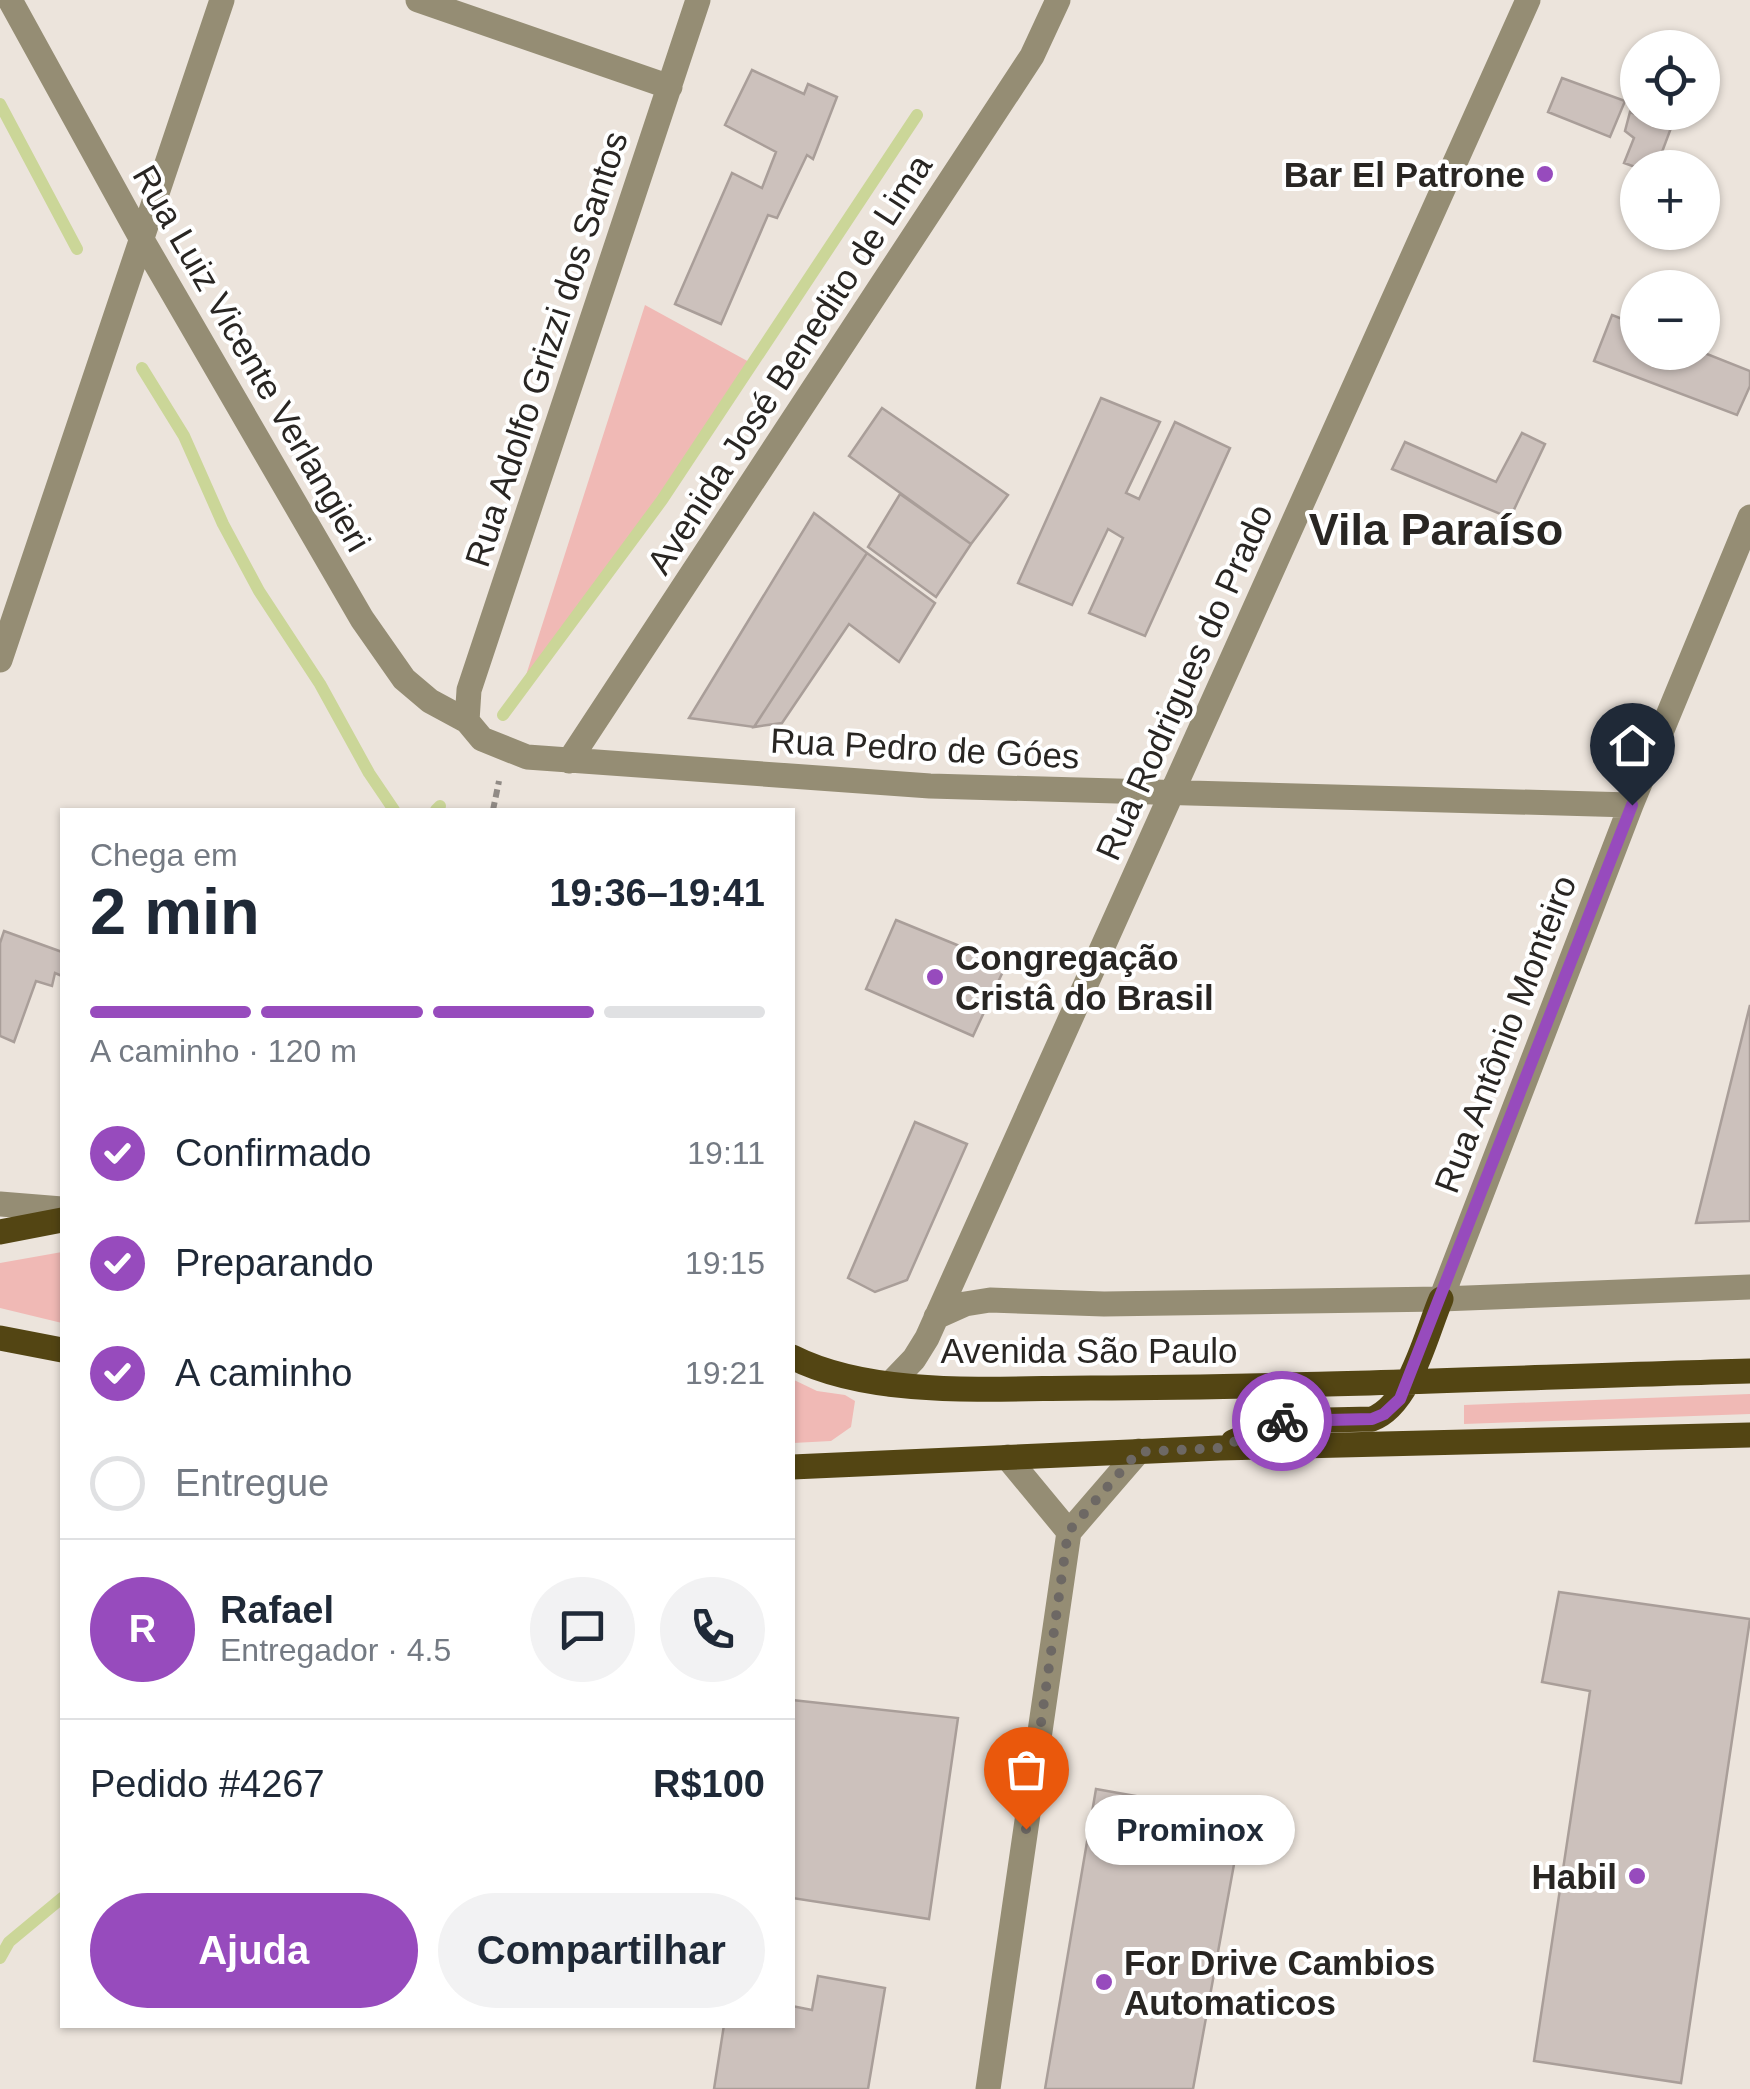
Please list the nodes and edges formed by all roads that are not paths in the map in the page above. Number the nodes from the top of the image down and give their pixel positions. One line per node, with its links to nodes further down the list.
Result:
1 (10, 0): 8 (street, Rua Luiz Vicente Verlangieri)
2 (222, 0): 8 (street)
3 (418, 0): 7 (street)
4 (698, 0): 7 (street, Rua Adolfo Grizzi dos Santos)
5 (1058, 0): 12 (street, Avenida José Benedito de Lima)
6 (1528, 0): 13 (street, Rua Rodrigues do Prado)
7 (670, 87): 11 (street, Rua Adolfo Grizzi dos Santos)
8 (142, 238): 10 (street); 11 (street, Rua Luiz Vicente Verlangieri)
9 (1750, 517): 14 (street, Rua Antônio Monteiro)
10 (0, 660)
11 (468, 720): 12 (street, Rua Pedro de Góes)
12 (569, 760): 13 (street, Rua Pedro de Góes)
13 (1172, 794): 14 (street, Rua Pedro de Góes); 21 (street, Rua Rodrigues do Prado)
14 (1632, 805): 20 (street, Rua Antônio Monteiro)
15 (0, 1204): 16 (street)
16 (60, 1210)
17 (60, 1220): 18 (main road)
18 (0, 1232)
19 (1750, 1287): 20 (street, Avenida São Paulo)
20 (1441, 1298): 21 (street, Avenida São Paulo); 26 (main road)
21 (936, 1317): 27 (street, Rua Rodrigues do Prado)
22 (0, 1338): 23 (main road)
23 (60, 1350)
24 (795, 1358): 27 (main road, Avenida São Paulo)
25 (1750, 1371): 26 (main road, Avenida São Paulo)
26 (1408, 1381): 27 (main road, Avenida São Paulo); 29 (main road)
27 (890, 1384)
28 (1750, 1435): 29 (main road)
29 (1220, 1448): 30 (main road)
30 (1138, 1452): 31 (main road); 33 (street)
31 (1007, 1457): 32 (main road); 33 (street)
32 (795, 1467)
33 (1068, 1532): 34 (street)
34 (988, 2089)

